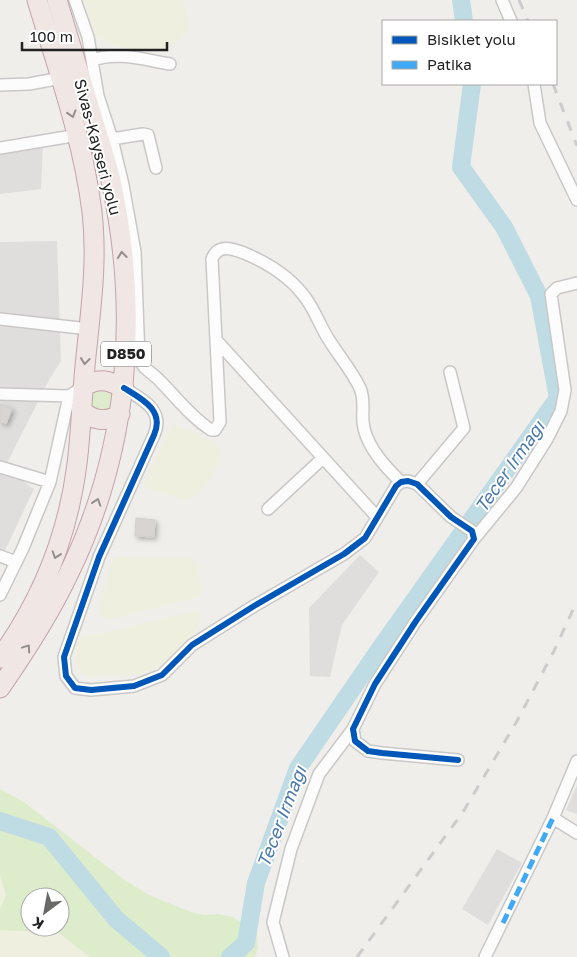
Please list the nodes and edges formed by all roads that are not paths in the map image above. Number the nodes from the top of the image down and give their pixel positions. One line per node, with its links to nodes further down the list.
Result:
1 (38, 0): 8 (highway, Sivas-Kayseri yolu / D850)
2 (57, 0): 12 (highway, Sivas-Kayseri yolu / D850)
3 (75, 0): 6 (street)
4 (502, 0): 5 (street)
5 (511, 20)
6 (93, 60): 7 (street); 12 (street)
7 (170, 64)
8 (61, 78): 9 (street); 11 (highway, Sivas-Kayseri yolu / D850, one-way to 11)
9 (0, 85)
10 (534, 85): 15 (street)
11 (78, 135): 13 (street); 18 (highway, Sivas-Kayseri yolu / D850)
12 (106, 141): 14 (street); 19 (street); 21 (highway, Sivas-Kayseri yolu / D850, one-way to 12)
13 (0, 148)
14 (156, 168)
15 (577, 200)
16 (577, 283): 33 (street)
17 (0, 319): 18 (street)
18 (89, 329): 23 (highway, Sivas-Kayseri yolu / D850, one-way to 23)
19 (216, 340): 26 (street); 29 (street)
20 (450, 372): 30 (street)
21 (124, 388): 23 (highway); 24 (street); 25 (highway, Sivas-Kayseri yolu / D850)
22 (0, 394): 23 (street)
23 (78, 397): 25 (highway); 28 (street); 37 (highway, Sivas-Kayseri yolu / D850, one-way to 37)
24 (149, 406): 25 (street); 32 (street)
25 (120, 414): 38 (highway, Sivas-Kayseri yolu / D850, one-way to 25)
26 (323, 458): 31 (street); 32 (street)
27 (0, 467): 28 (street)
28 (50, 482): 35 (street)
29 (401, 482): 30 (street); 32 (street)
30 (417, 484): 33 (street)
31 (268, 509)
32 (377, 517)
33 (473, 535): 39 (street)
34 (0, 556): 35 (street)
35 (16, 562): 36 (street)
36 (0, 595)
37 (0, 658)
38 (0, 688)
39 (354, 729): 40 (street); 44 (street)
40 (458, 760)
41 (577, 761): 42 (street)
42 (553, 818): 43 (street); 45 (street)
43 (577, 833)
44 (283, 957)
45 (485, 957)

